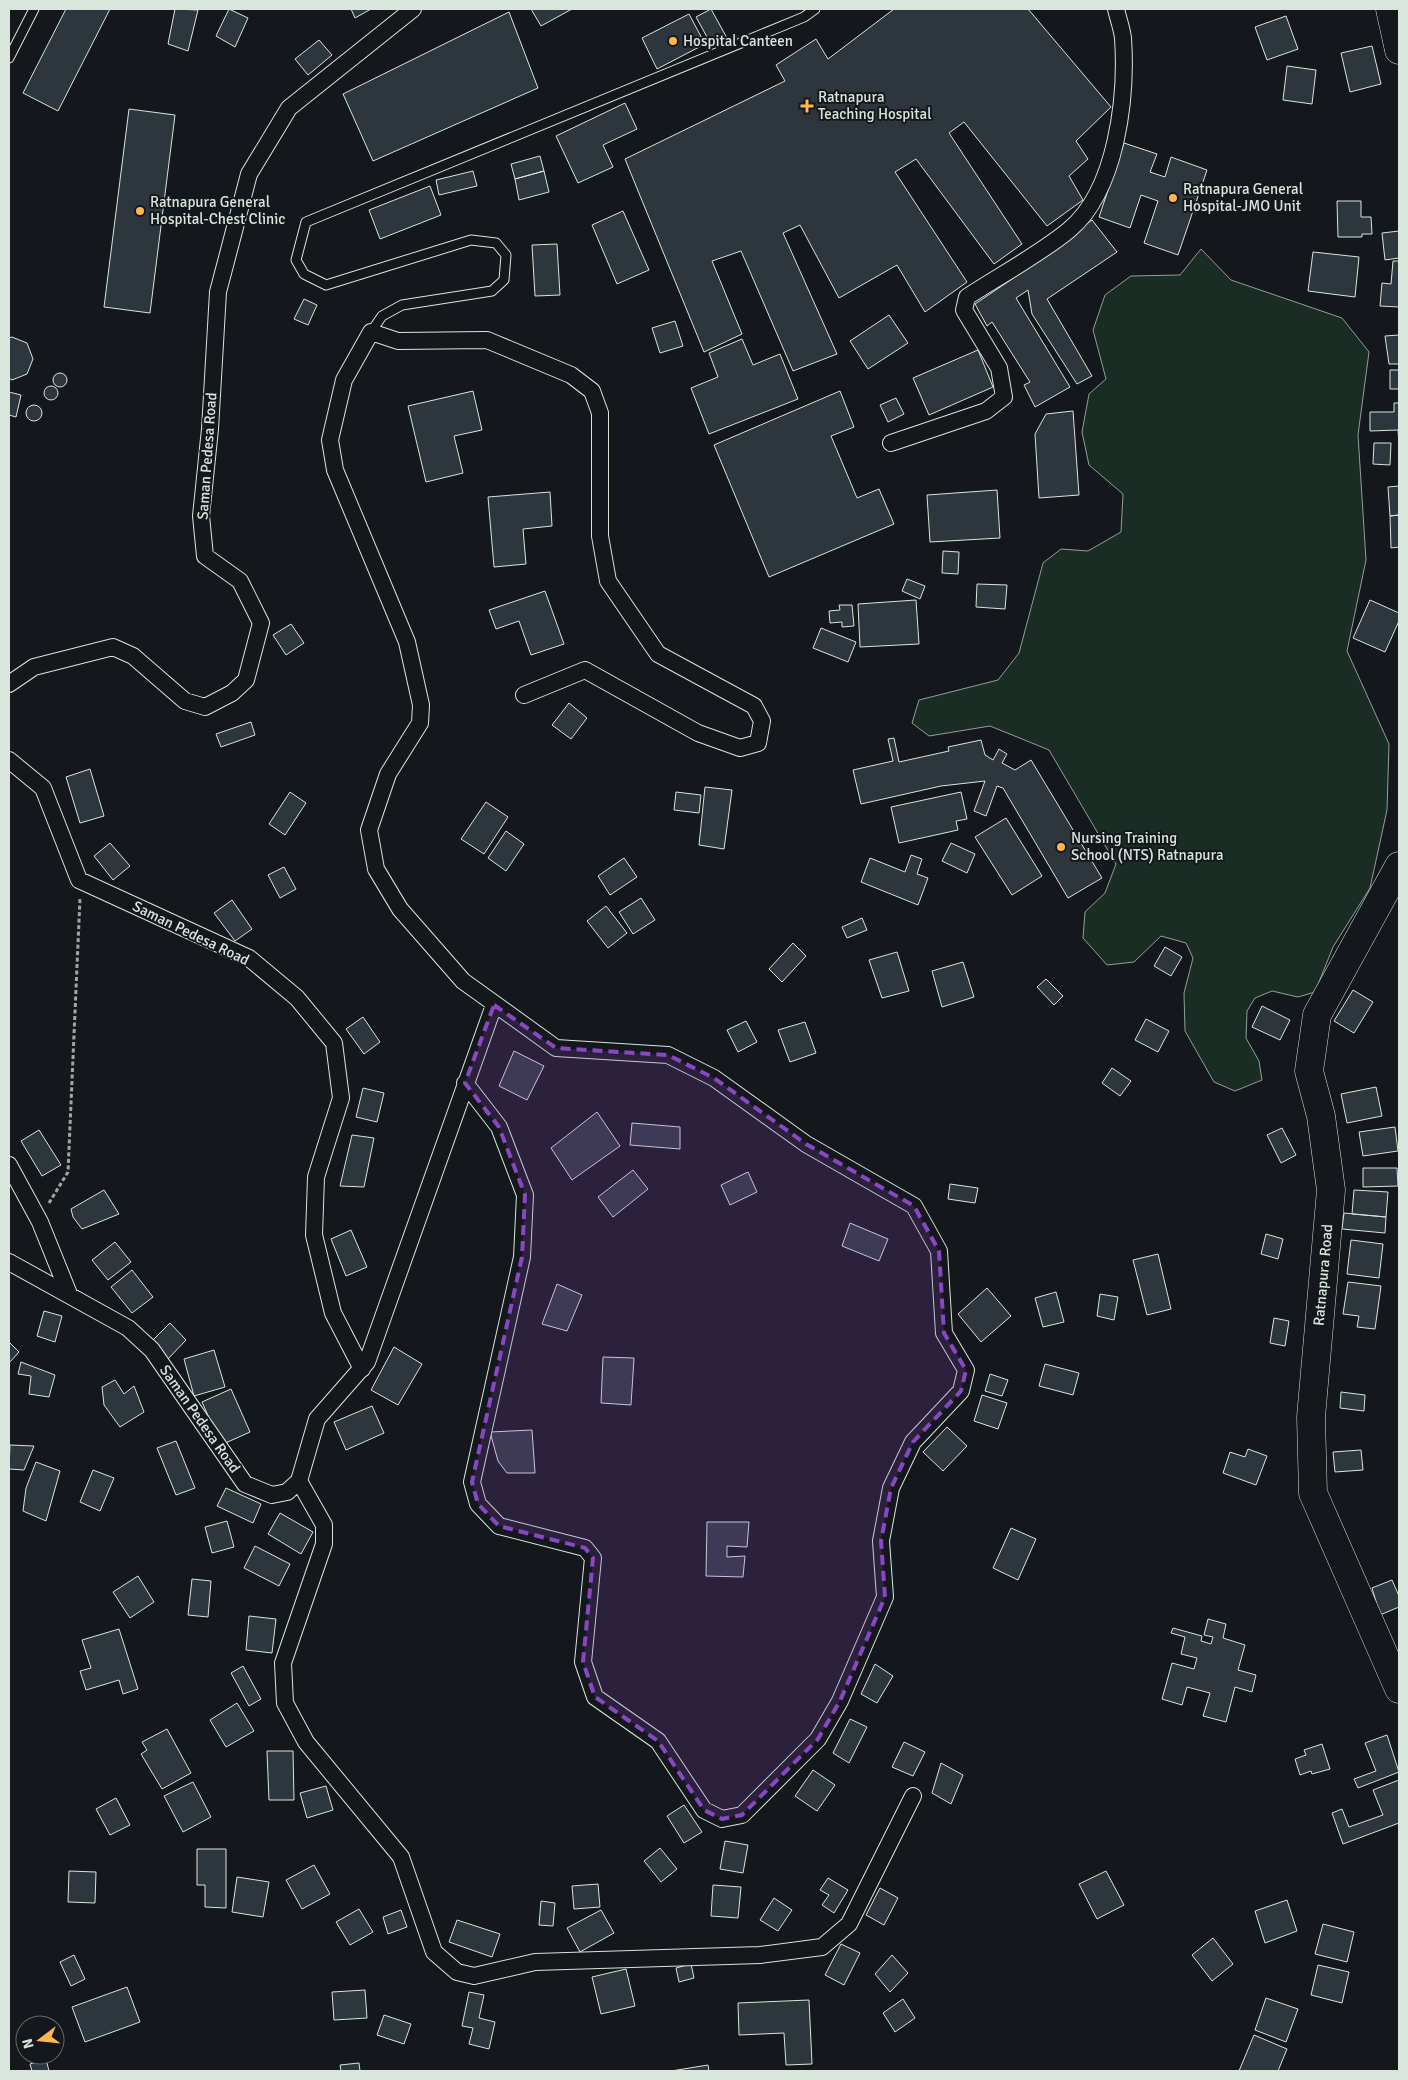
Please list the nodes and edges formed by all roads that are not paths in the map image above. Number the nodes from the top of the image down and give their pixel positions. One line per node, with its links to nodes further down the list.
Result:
1 (34, 9): 7 (lane)
2 (413, 9): 10 (street, Saman Pedesa Road)
3 (815, 9): 8 (lane)
4 (1116, 9): 9 (street)
5 (1390, 9): 6 (highway)
6 (1399, 50)
7 (9, 58)
8 (371, 332): 11 (street); 14 (street)
9 (891, 444)
10 (9, 684)
11 (524, 695)
12 (9, 760): 19 (street, Saman Pedesa Road)
13 (1399, 866): 21 (highway, Ratnapura Road)
14 (494, 1005): 15 (street); 15 (street)
15 (465, 1083): 19 (street)
16 (9, 1166): 18 (street)
17 (9, 1262): 18 (street, Saman Pedesa Road)
18 (69, 1294): 20 (street, Saman Pedesa Road)
19 (362, 1369): 20 (street)
20 (299, 1481): 22 (street)
21 (1399, 1689)
22 (913, 1796)

